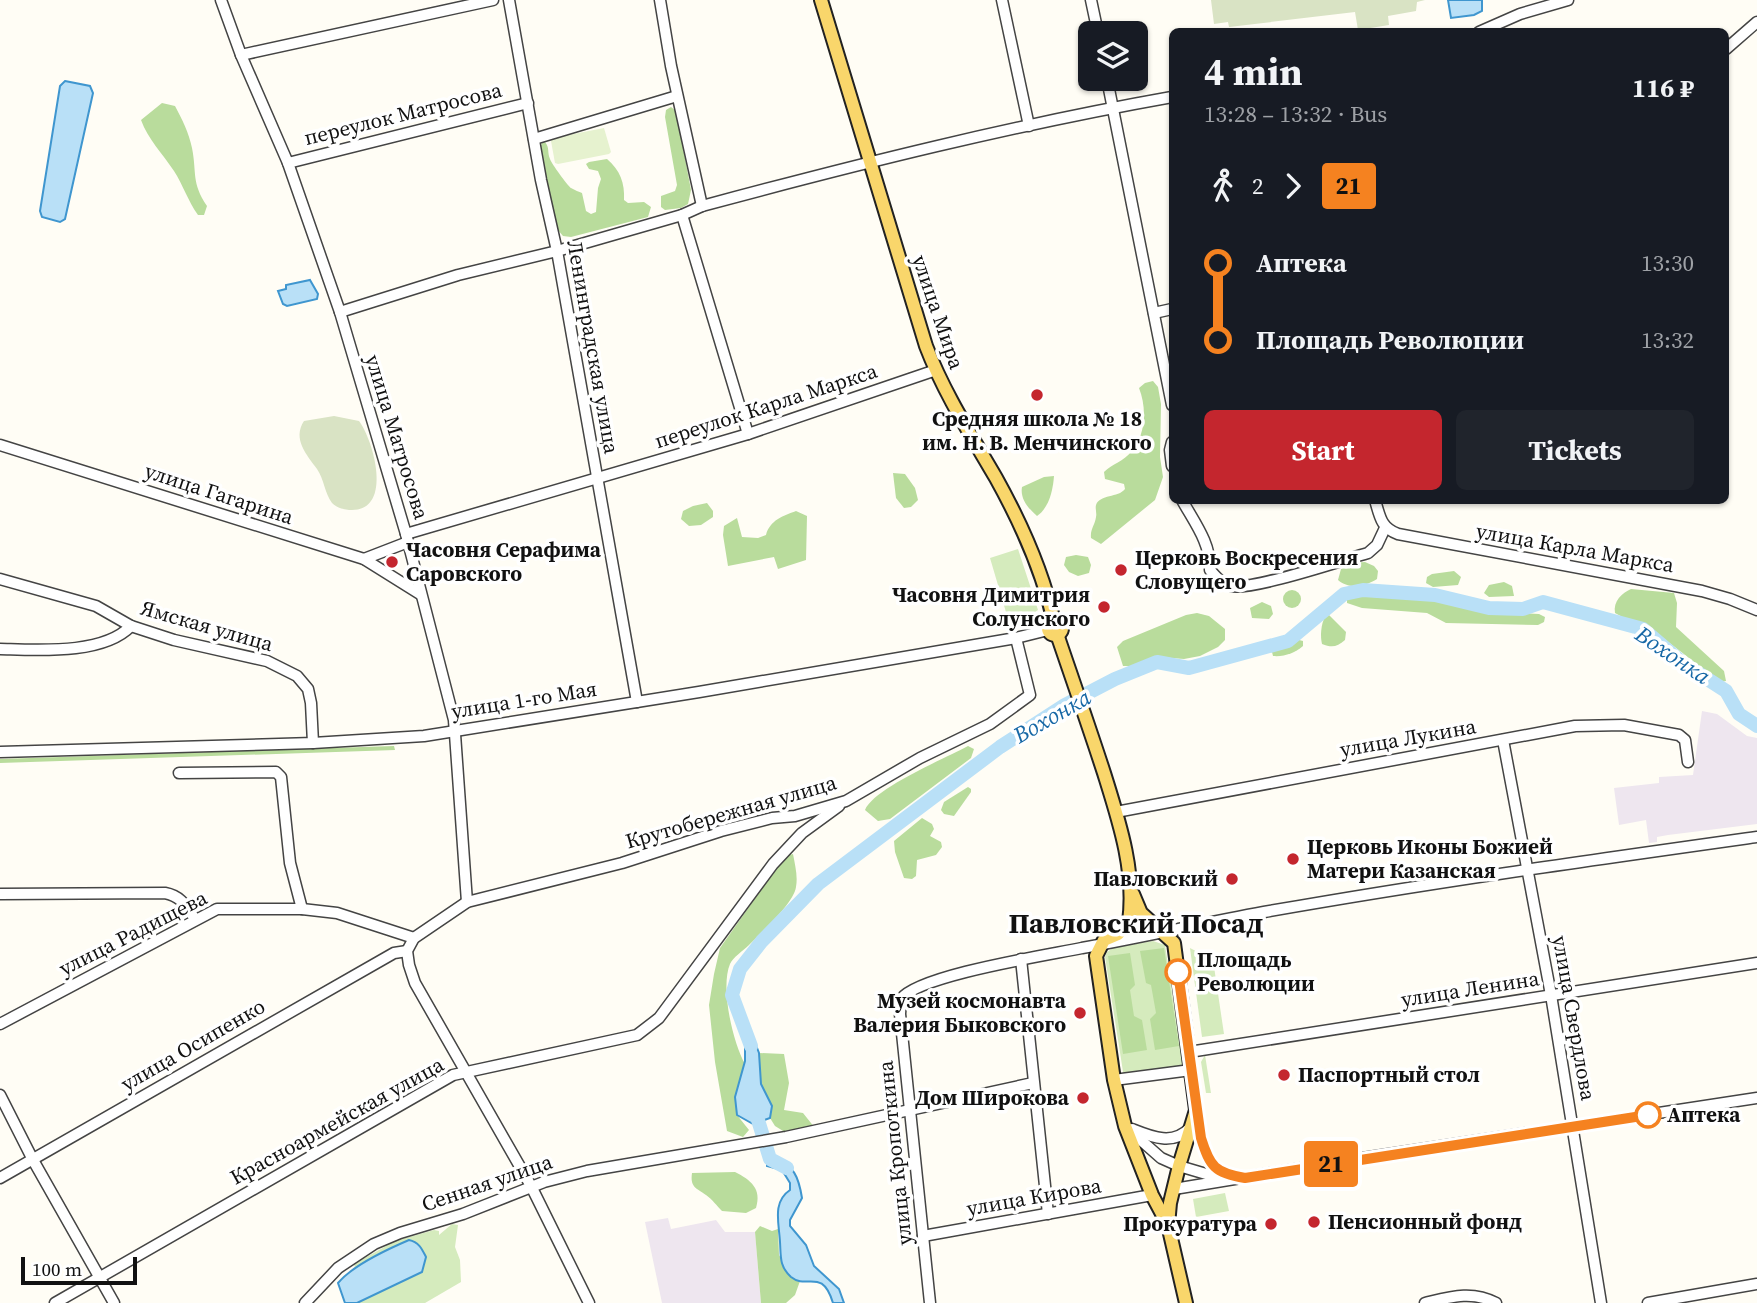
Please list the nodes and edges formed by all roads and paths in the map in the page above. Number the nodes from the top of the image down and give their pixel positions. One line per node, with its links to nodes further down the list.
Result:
1 (221, 0): 13 (street, улица Матросова)
2 (493, 0): 13 (street)
3 (509, 0): 17 (street, Ленинградская улица)
4 (660, 0): 15 (street)
5 (821, 0): 22 (main road, улица Мира)
6 (1002, 0): 19 (street)
7 (1091, 0): 9 (street)
8 (1568, 0): 11 (street)
9 (1095, 21)
10 (1757, 22): 12 (street)
11 (1488, 28)
12 (1729, 46)
13 (241, 55): 21 (street, улица Матросова)
14 (1109, 91): 18 (street)
15 (677, 96): 20 (street); 23 (street)
16 (1169, 98): 18 (street)
17 (527, 103): 20 (street, Ленинградская улица); 21 (street, переулок Матросова)
18 (1112, 108): 19 (street); 28 (street)
19 (1029, 126): 22 (street)
20 (534, 139): 25 (street, Ленинградская улица)
21 (288, 163): 27 (street, улица Матросова)
22 (871, 163): 23 (street); 29 (main road, улица Мира)
23 (702, 206): 24 (street)
24 (682, 215): 25 (street); 31 (street)
25 (557, 251): 27 (street); 33 (street, Ленинградская улица)
26 (1169, 310): 28 (street)
27 (340, 312): 37 (street, улица Матросова)
28 (1154, 313): 30 (street)
29 (936, 370): 31 (street, переулок Карла Маркса); 43 (main road, улица Мира)
30 (1169, 390)
31 (748, 434): 33 (street, переулок Карла Маркса)
32 (0, 445): 38 (street, улица Гагарина)
33 (598, 478): 37 (street, переулок Карла Маркса); 46 (street, Ленинградская улица)
34 (1185, 504): 36 (street)
35 (1376, 504): 36 (street)
36 (1385, 528): 41 (street, улица Карла Маркса)
37 (407, 538): 38 (street, переулок Карла Маркса); 40 (street, улица Матросова)
38 (364, 559): 40 (street, улица Гагарина)
39 (0, 579): 42 (street, Ямская улица)
40 (420, 594): 47 (street, улица Матросова)
41 (1757, 610)
42 (131, 626): 45 (street); 49 (street, Ямская улица)
43 (1053, 629): 44 (street, улица 1-го Мая); 54 (main road, улица Мира)
44 (1016, 638): 46 (street, улица 1-го Мая); 53 (street, Крутобережная улица)
45 (0, 649)
46 (637, 702): 47 (street, улица 1-го Мая)
47 (455, 731): 49 (street, улица 1-го Мая); 61 (street, улица Матросова)
48 (1503, 740): 51 (street, улица Лукина); 54 (street, улица Лукина); 58 (street, улица Свердлова)
49 (313, 743): 50 (street, улица 1-го Мая)
50 (0, 751)
51 (1688, 762)
52 (178, 774): 62 (street)
53 (846, 801): 55 (street, Крутобережная улица); 56 (street, Красноармейская улица)
54 (1116, 812): 59 (main road, улица Мира)
55 (794, 816): 56 (street); 61 (street, Крутобережная улица)
56 (802, 833): 74 (street, Красноармейская улица)
57 (1757, 837): 58 (street)
58 (1527, 870): 64 (street); 70 (street, улица Свердлова)
59 (1131, 890): 64 (main road); 66 (main road)
60 (0, 894): 63 (street)
61 (467, 902): 65 (street, Крутобережная улица)
62 (302, 909): 63 (street, улица Радищева); 65 (street, улица Радищева)
63 (195, 919): 71 (street, улица Радищева)
64 (1164, 933): 66 (street); 72 (main road)
65 (414, 938): 67 (street)
66 (1100, 945): 68 (street); 75 (main road)
67 (407, 951): 74 (street); 84 (street, улица Осипенко)
68 (1021, 959): 76 (street); 79 (street, улица Кропоткина)
69 (1757, 963): 70 (street, улица Ленина)
70 (1551, 995): 72 (street, улица Ленина); 81 (street, улица Свердлова)
71 (0, 1024)
72 (1189, 1052): 73 (main road)
73 (1191, 1070): 75 (street); 80 (main road)
74 (466, 1072): 89 (street); 95 (street, Красноармейская улица)
75 (1114, 1080): 82 (main road)
76 (1033, 1083): 79 (street, Сенная улица); 92 (street)
77 (0, 1095): 84 (street)
78 (1757, 1098): 81 (street)
79 (910, 1110): 89 (street, Сенная улица); 94 (street, улица Кропоткина)
80 (1196, 1110): 83 (main road); 87 (street)
81 (1574, 1125): 87 (street); 105 (street, улица Свердлова)
82 (1125, 1126): 83 (street); 85 (street); 91 (main road)
83 (1190, 1128): 85 (main road)
84 (33, 1160): 86 (street, улица Осипенко); 95 (street)
85 (1179, 1166): 88 (street); 90 (main road)
86 (0, 1178)
87 (1245, 1178): 88 (street)
88 (1227, 1180): 90 (street)
89 (531, 1186): 97 (street); 100 (street, Сенная улица)
90 (1174, 1189): 93 (main road)
91 (1152, 1195): 92 (street, улица Кирова); 93 (main road)
92 (1048, 1214): 94 (street, улица Кирова)
93 (1168, 1225): 102 (main road)
94 (923, 1236): 101 (street, улица Кропоткина)
95 (101, 1277): 98 (street, Красноармейская улица); 99 (street)
96 (1757, 1284): 106 (street)
97 (586, 1302)
98 (55, 1303)
99 (114, 1303)
100 (305, 1303)
101 (930, 1303)
102 (1186, 1303)
103 (1424, 1303): 104 (street)
104 (1496, 1303)
105 (1601, 1303)
106 (1648, 1303)

